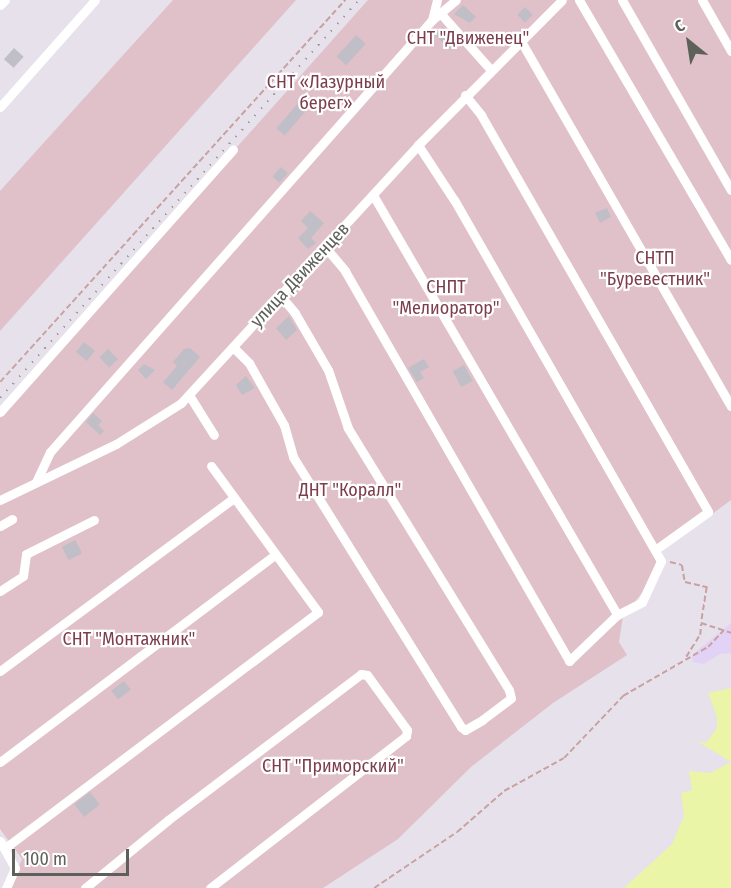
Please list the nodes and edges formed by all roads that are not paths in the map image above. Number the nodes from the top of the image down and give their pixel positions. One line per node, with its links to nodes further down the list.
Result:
1 (5, 0): 9 (street)
2 (95, 0): 16 (street)
3 (438, 0): 11 (street)
4 (456, 0): 10 (street)
5 (562, 0): 12 (street, улица Движенцев)
6 (579, 0): 22 (street)
7 (622, 0): 19 (street)
8 (702, 0): 13 (street)
9 (0, 5)
10 (441, 14): 11 (street); 14 (street)
11 (432, 20): 30 (street)
12 (522, 43): 14 (street, улица Движенцев); 26 (street)
13 (731, 51)
14 (491, 70): 15 (street, улица Движенцев)
15 (465, 95): 17 (street, улица Движенцев); 36 (street)
16 (0, 107)
17 (418, 145): 20 (street, улица Движенцев); 36 (street)
18 (233, 150): 27 (street)
19 (731, 190)
20 (374, 195): 21 (street, улица Движенцев); 39 (street)
21 (326, 248): 23 (street, улица Движенцев); 39 (street)
22 (731, 260)
23 (280, 295): 24 (street, улица Движенцев); 24 (street)
24 (233, 347): 25 (street, улица Движенцев)
25 (189, 395): 28 (street); 30 (street, улица Движенцев)
26 (731, 406)
27 (0, 412)
28 (214, 435)
29 (211, 466): 31 (street)
30 (36, 482): 32 (street, улица Движенцев)
31 (234, 498): 37 (street); 40 (street)
32 (0, 500)
33 (12, 519): 35 (street)
34 (94, 520): 38 (street)
35 (0, 526)
36 (655, 550): 39 (street)
37 (275, 555): 41 (street); 42 (street)
38 (0, 591)
39 (617, 615)
40 (0, 671)
41 (0, 762)
42 (3, 845): 44 (street)
43 (95, 885): 45 (street); 46 (street)
44 (6, 888)
45 (85, 888)
46 (210, 888)

